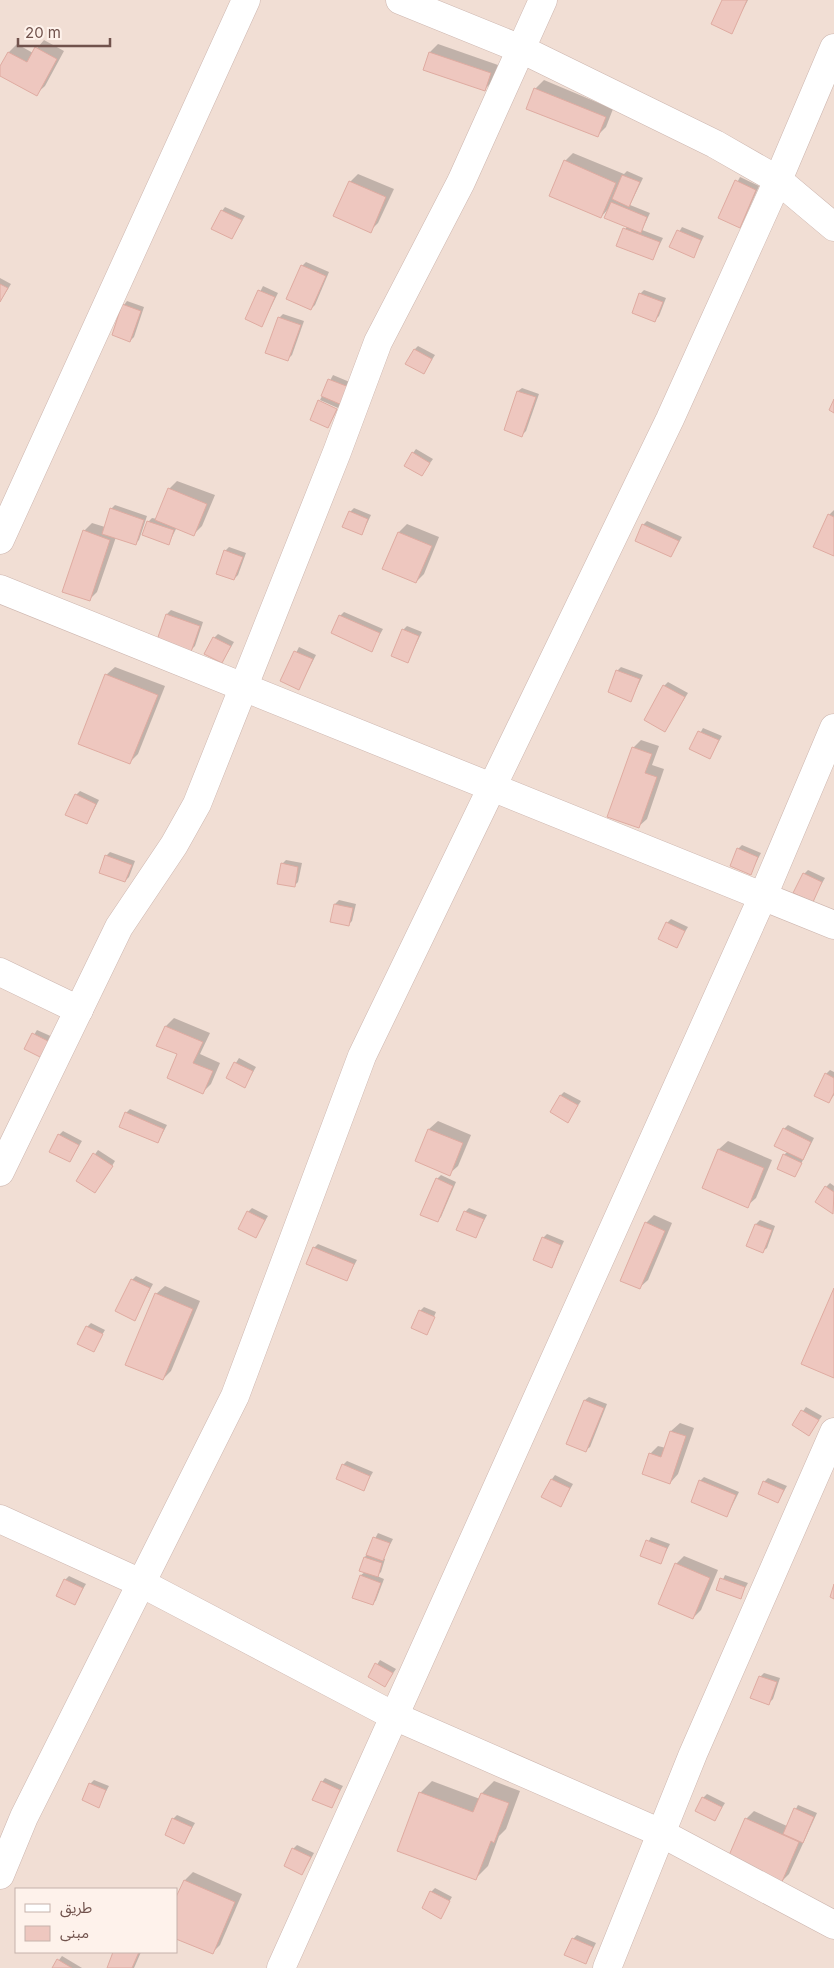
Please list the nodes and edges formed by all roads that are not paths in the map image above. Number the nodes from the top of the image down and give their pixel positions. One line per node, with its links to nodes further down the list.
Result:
1 (246, 0): 8 (street)
2 (400, 0): 5 (street)
3 (543, 0): 5 (street)
4 (834, 48): 6 (street)
5 (521, 49): 6 (street); 10 (street)
6 (778, 180): 7 (street); 12 (street)
7 (834, 227)
8 (0, 540)
9 (0, 589): 10 (street)
10 (244, 688): 12 (street); 16 (street)
11 (834, 728): 13 (street)
12 (491, 787): 13 (street); 20 (street)
13 (763, 896): 14 (street); 21 (street)
14 (834, 925)
15 (0, 972): 16 (street)
16 (79, 1010): 17 (street)
17 (0, 1172)
18 (834, 1432): 22 (street)
19 (0, 1519): 20 (street)
20 (142, 1584): 21 (street); 23 (street)
21 (394, 1716): 22 (street); 25 (street)
22 (661, 1833): 24 (street); 26 (street)
23 (0, 1875)
24 (834, 1925)
25 (281, 1968)
26 (607, 1968)

